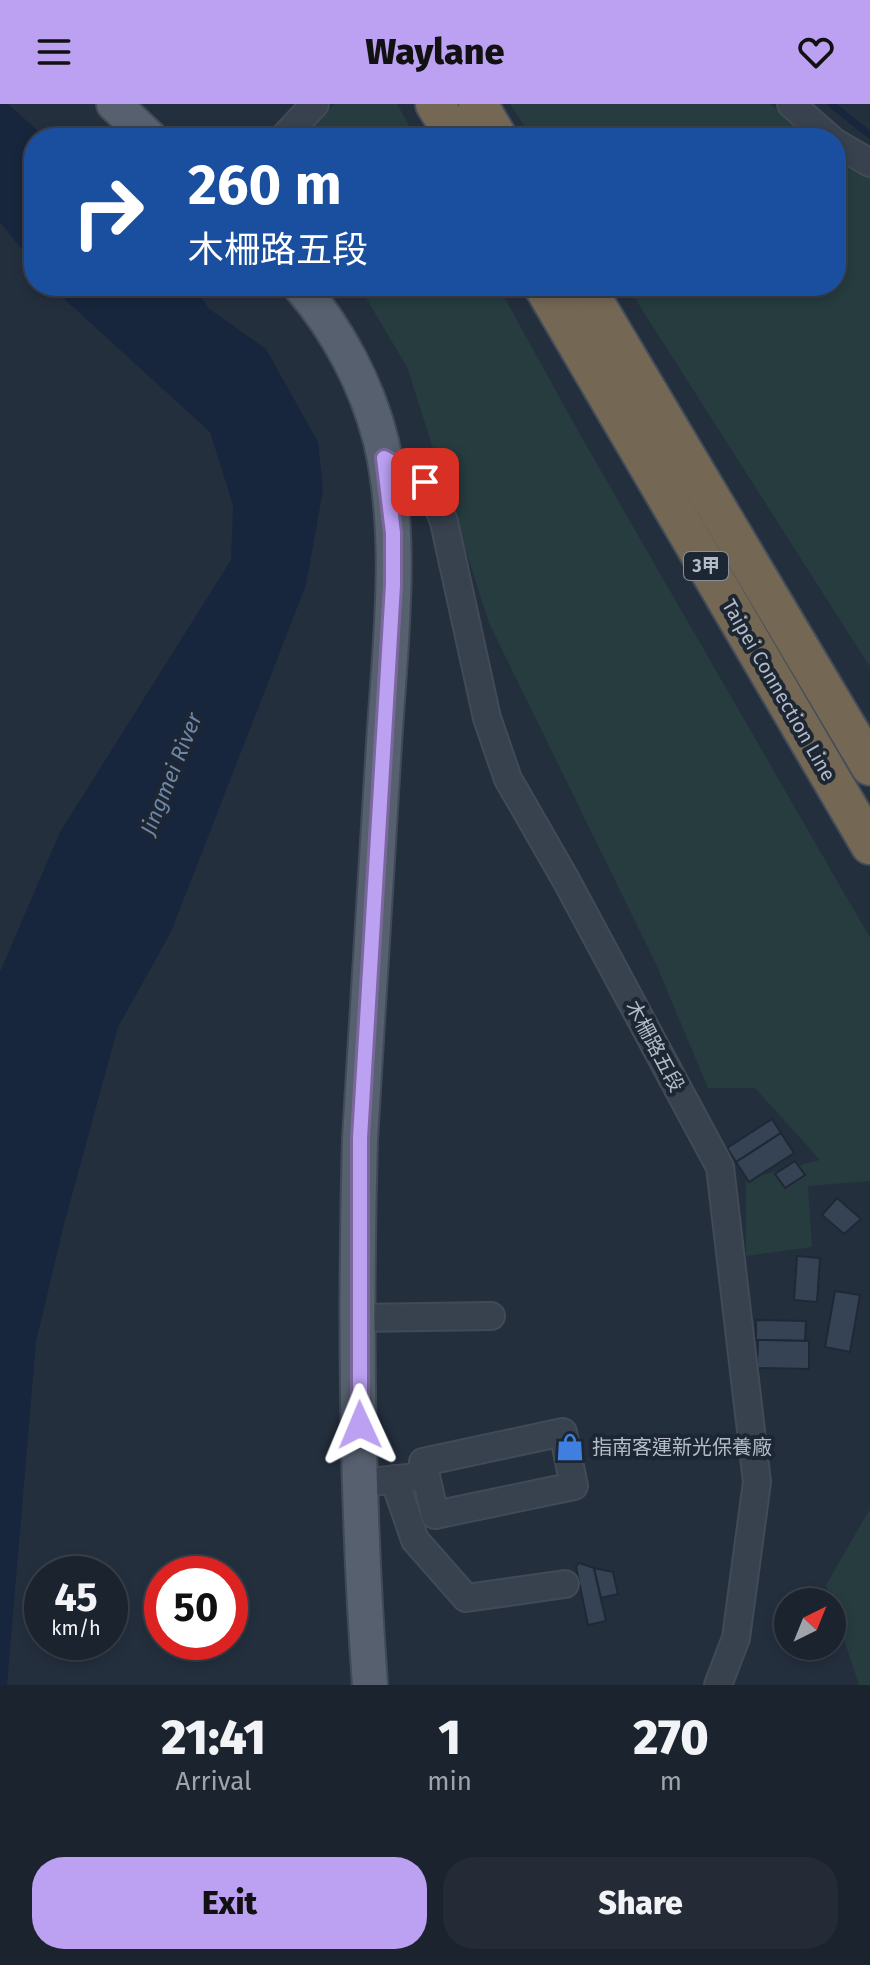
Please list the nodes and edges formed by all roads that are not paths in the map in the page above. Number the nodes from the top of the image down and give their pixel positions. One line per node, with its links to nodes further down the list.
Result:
1 (114, 104): 5 (main road)
2 (315, 104): 6 (street)
3 (478, 104): 7 (highway)
4 (791, 104): 8 (street)
5 (139, 128)
6 (292, 128)
7 (492, 128)
8 (819, 128)
9 (846, 149): 10 (street)
10 (870, 163)
11 (308, 296): 14 (main road)
12 (549, 296): 16 (highway, Taipei Connection Line / 3甲)
13 (591, 296): 15 (highway, Taipei Connection Line / 3甲)
14 (384, 458): 18 (main road); 23 (street, 木柵路五段)
15 (870, 766)
16 (870, 845)
17 (491, 1316): 18 (street)
18 (359, 1318): 20 (main road)
19 (426, 1476): 19 (street); 20 (street)
20 (378, 1481): 21 (street); 22 (main road)
21 (565, 1584)
22 (370, 1685)
23 (718, 1685)

